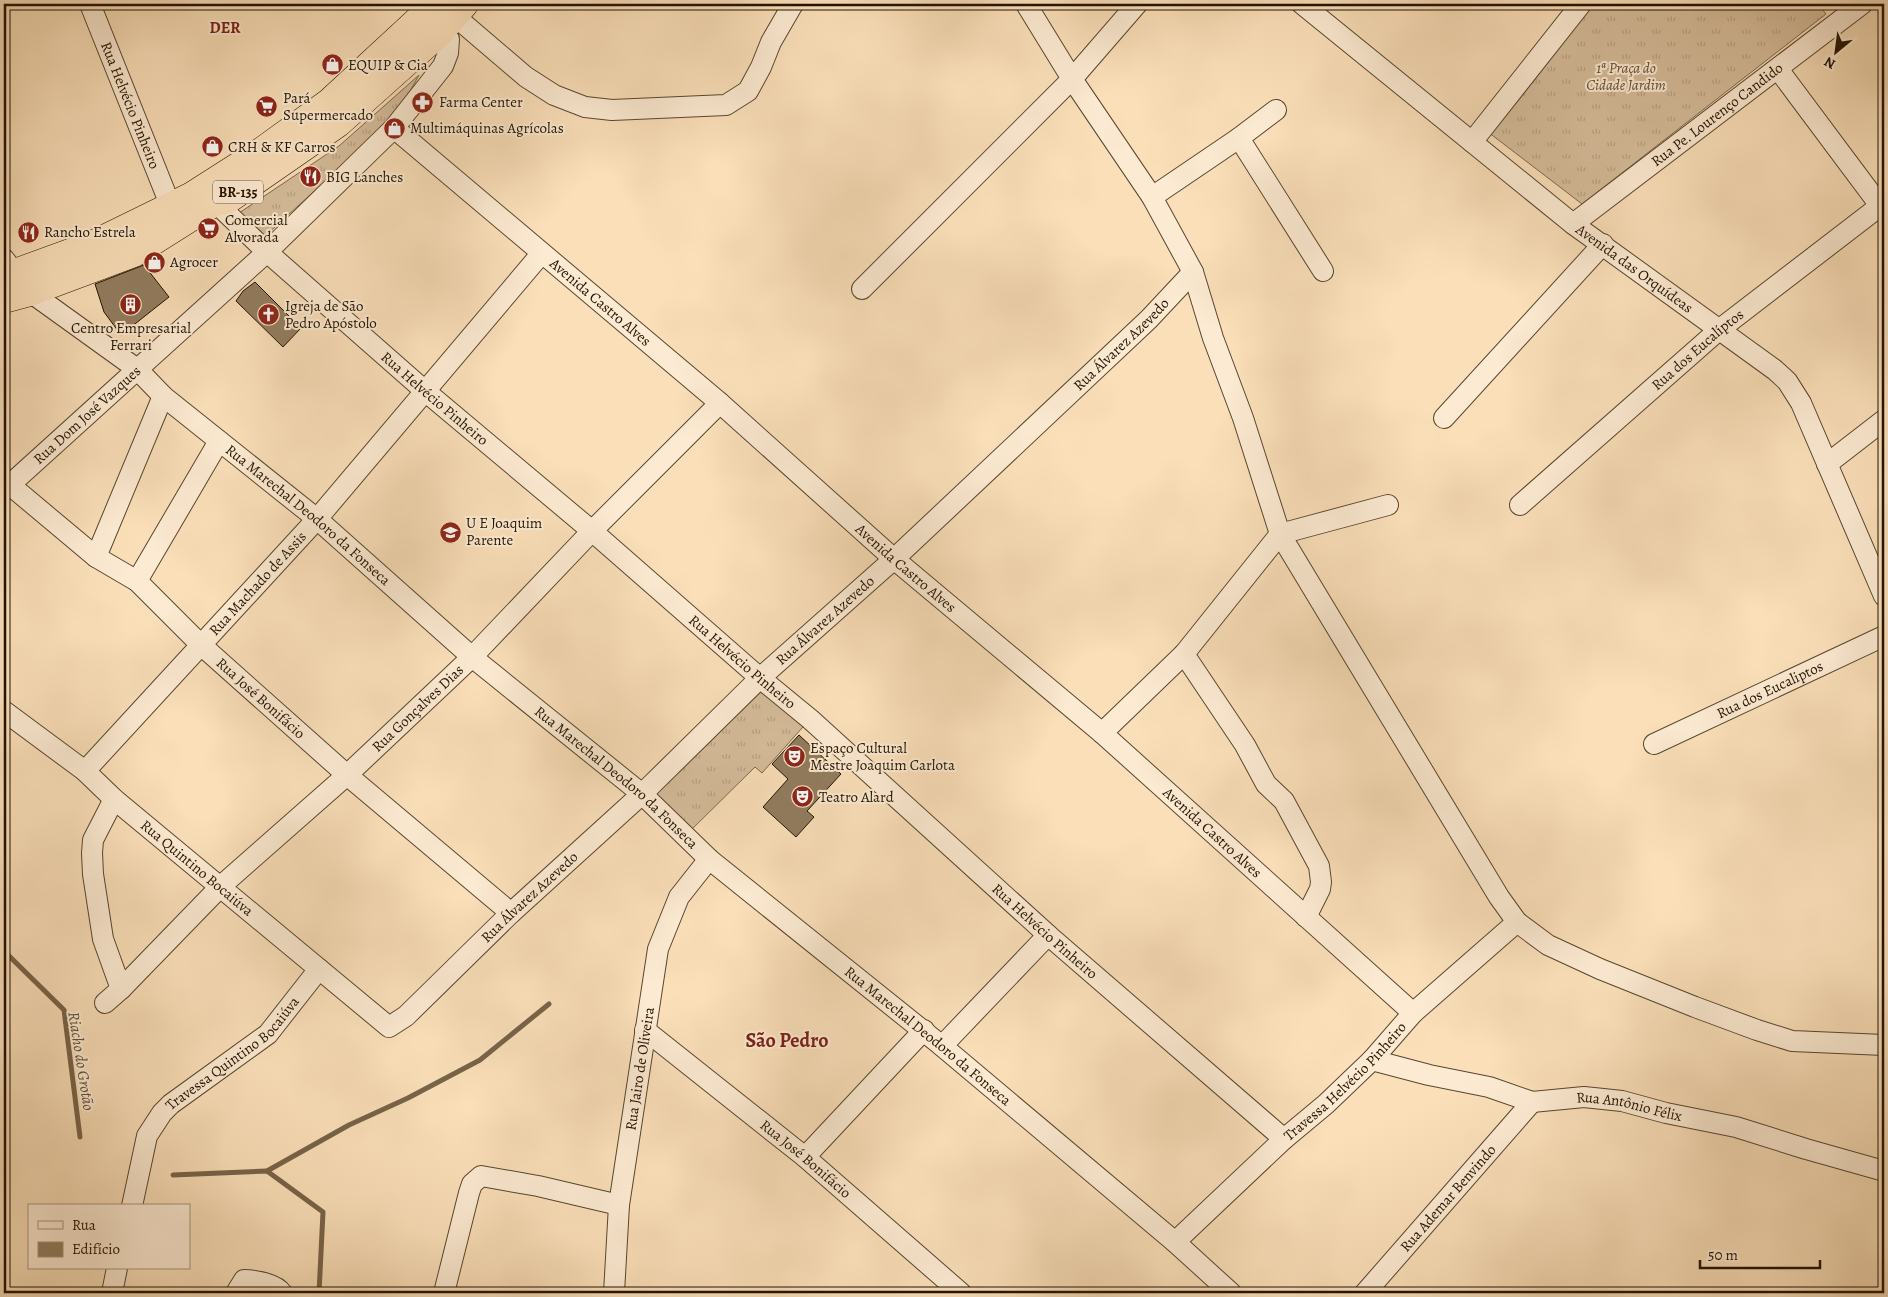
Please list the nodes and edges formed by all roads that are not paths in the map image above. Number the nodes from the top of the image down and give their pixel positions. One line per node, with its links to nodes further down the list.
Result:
1 (90, 4): 17 (street, Rua Helvécio Pinheiro)
2 (793, 4): 9 (street)
3 (1026, 4): 11 (street)
4 (1137, 4): 11 (street)
5 (1302, 4): 15 (street, Avenida das Orquídeas)
6 (1581, 4): 15 (street)
7 (1862, 4): 8 (street, Rua Pe. Lourenço Candido)
8 (1840, 10): 10 (street, Rua Pe. Lourenço Candido)
9 (443, 12): 13 (street, Rua Dom José Vazques); 17 (highway, BR-135)
10 (1778, 69): 18 (street); 19 (street, Rua Pe. Lourenço Candido)
11 (1072, 79): 16 (street); 26 (street)
12 (1276, 110): 14 (street)
13 (394, 128): 21 (street, Rua Dom José Vazques); 22 (street, Avenida Castro Alves)
14 (1239, 138): 16 (street); 23 (street)
15 (1472, 142): 19 (street, Avenida das Orquídeas)
16 (1152, 197): 24 (street)
17 (193, 202): 21 (street, Rua Helvécio Pinheiro); 25 (highway, BR-135); 25 (highway, BR-135)
18 (1883, 207): 28 (street, Rua dos Eucalíptos)
19 (1573, 224): 20 (street, Avenida das Orquídeas)
20 (1603, 244): 28 (street, Avenida das Orquídeas); 33 (street)
21 (267, 252): 29 (street, Rua Dom José Vazques); 30 (street, Rua Helvécio Pinheiro)
22 (541, 254): 30 (street, Rua Machado de Assis); 32 (street, Avenida Castro Alves)
23 (1323, 271)
24 (1193, 272): 42 (street); 44 (street, Rua Álvarez Azevedo)
25 (13, 275): 27 (highway, BR-135); 29 (street, Rua Marechal Deodoro da Fonseca)
26 (862, 289)
27 (4, 299)
28 (1720, 329): 36 (street, Avenida das Orquídeas); 39 (street, Rua dos Eucalíptos)
29 (137, 369): 31 (street, Rua Marechal Deodoro da Fonseca); 37 (street, Rua Dom José Vazques)
30 (426, 391): 40 (street, Rua Machado de Assis); 41 (street, Rua Helvécio Pinheiro)
31 (163, 396): 35 (street, Rua Marechal Deodoro da Fonseca); 43 (street)
32 (720, 403): 41 (street, Rua Gonçalves Dias); 44 (street, Avenida Castro Alves)
33 (1444, 418)
34 (1884, 420): 36 (street)
35 (219, 441): 40 (street, Rua Marechal Deodoro da Fonseca); 45 (street)
36 (1827, 464): 46 (street, Avenida das Orquídeas)
37 (7, 487): 43 (street, Rua José Bonifácio)
38 (1388, 505): 42 (street)
39 (1520, 505)
40 (317, 519): 48 (street, Rua Machado de Assis); 50 (street, Rua Marechal Deodoro da Fonseca)
41 (592, 531): 50 (street, Rua Gonçalves Dias); 51 (street, Rua Helvécio Pinheiro)
42 (1280, 534): 49 (street); 63 (street)
43 (96, 557): 45 (street, Rua José Bonifácio)
44 (894, 559): 51 (street, Rua Álvarez Azevedo); 53 (street, Avenida Castro Alves)
45 (138, 581): 48 (street, Rua José Bonifácio)
46 (1884, 596)
47 (1884, 636): 54 (street, Rua dos Eucaliptos)
48 (200, 644): 55 (street, Rua Machado de Assis); 56 (street, Rua José Bonifácio)
49 (1184, 654): 53 (street); 62 (street)
50 (472, 657): 56 (street, Rua Gonçalves Dias); 57 (street, Rua Marechal Deodoro da Fonseca)
51 (760, 678): 57 (street, Rua Álvarez Azevedo); 64 (street, Rua Helvécio Pinheiro)
52 (4, 711): 55 (street, Rua Quintino Bocaiúva)
53 (1102, 733): 62 (street, Avenida Castro Alves)
54 (1654, 744)
55 (85, 771): 58 (street, Rua Quintino Bocaiúva)
56 (347, 775): 60 (street, Rua Gonçalves Dias); 61 (street, Rua José Bonifácio)
57 (642, 794): 59 (street, Rua Marechal Deodoro da Fonseca); 61 (street, Rua Álvarez Azevedo)
58 (114, 799): 60 (street, Rua Quintino Bocaiúva); 66 (street)
59 (709, 859): 70 (street, Rua Jairo de Oliveira); 71 (street, Rua Marechal Deodoro da Fonseca)
60 (221, 886): 65 (street, Rua Quintino Bocaiúva); 66 (street, Rua Gonçalves Dias)
61 (512, 913): 69 (street, Rua Álvarez Azevedo)
62 (1306, 917): 68 (street, Avenida Castro Alves)
63 (1516, 922): 68 (street, Travessa Helvécio Pinheiro); 72 (street)
64 (1048, 935): 73 (street); 76 (street, Rua Helvécio Pinheiro)
65 (320, 969): 69 (street, Rua Quintino Bocaiúva); 79 (street, Travessa Quintino Bocaiúva)
66 (121, 989): 67 (street, Rua Gonçalves Dias)
67 (105, 1003)
68 (1413, 1013): 74 (street, Travessa Helvécio Pinheiro)
69 (389, 1027)
70 (645, 1030): 77 (street, Rua José Bonifácio); 80 (street, Rua Jairo de Oliveira)
71 (924, 1030): 73 (street, Rua Marechal Deodoro da Fonseca); 77 (street)
72 (1884, 1045)
73 (942, 1046): 81 (street, Rua Marechal Deodoro da Fonseca)
74 (1372, 1060): 75 (street, Rua Antônio Félix); 76 (street, Travessa Helvécio Pinheiro)
75 (1532, 1102): 78 (street, Rua Antônio Félix); 90 (street, Rua Ademar Benvindo)
76 (1284, 1139): 81 (street, Travessa Helvécio Pinheiro)
77 (805, 1157): 88 (street, Rua José Bonifácio)
78 (1884, 1171)
79 (132, 1204)
80 (619, 1205): 86 (street); 87 (street, Rua Jairo de Oliveira)
81 (1175, 1242): 89 (street, Rua Marechal Deodoro da Fonseca)
82 (118, 1270): 83 (street)
83 (112, 1293)
84 (236, 1293): 85 (street)
85 (282, 1293)
86 (444, 1293)
87 (614, 1293)
88 (961, 1293)
89 (1231, 1293)
90 (1365, 1293)

